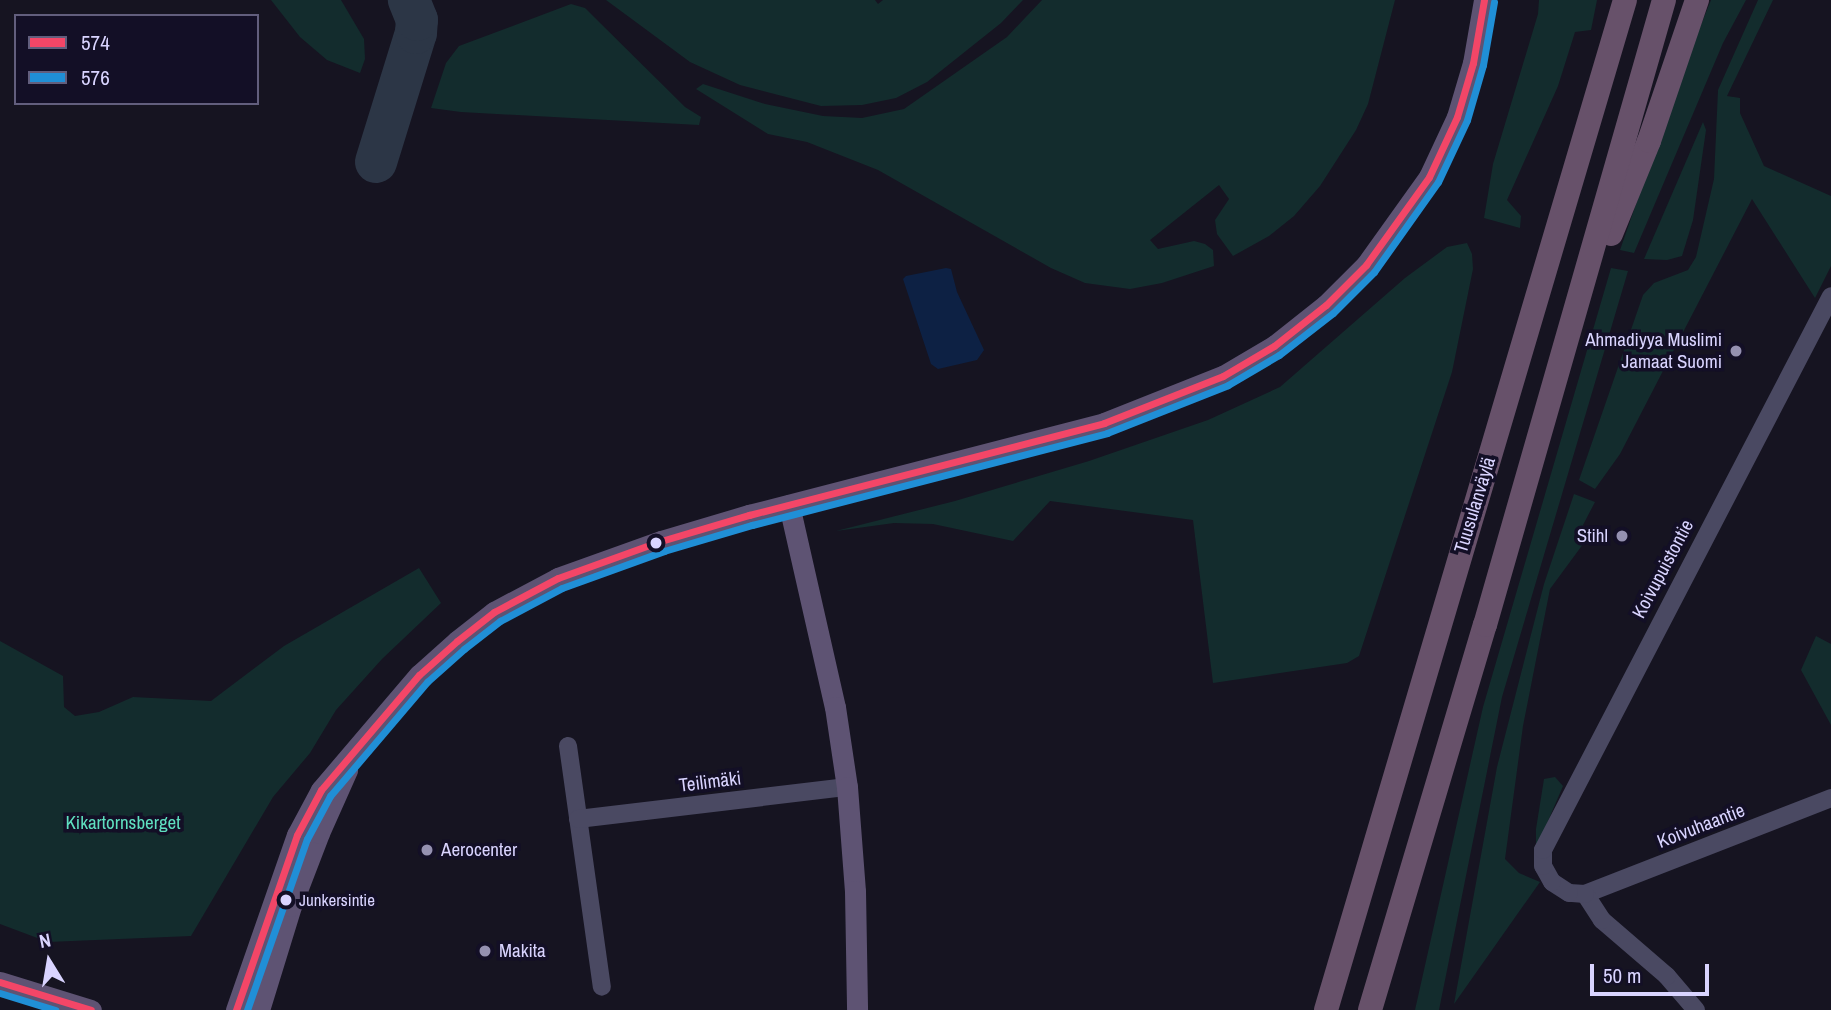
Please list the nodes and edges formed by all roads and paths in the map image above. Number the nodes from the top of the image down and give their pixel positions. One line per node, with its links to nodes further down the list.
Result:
1 (1484, 0): 7 (main road)
2 (1625, 0): 20 (highway, Tuusulanväylä)
3 (1664, 0): 6 (highway)
4 (1697, 0): 6 (highway)
5 (1831, 296): 13 (street, Koivupuistontie)
6 (1562, 355): 21 (highway)
7 (789, 505): 9 (main road); 10 (main road)
8 (568, 746): 12 (street)
9 (353, 755): 17 (main road); 18 (main road)
10 (847, 787): 12 (street, Teilimäki); 19 (main road)
11 (1831, 798): 13 (street, Koivuhaantie)
12 (578, 819): 15 (street)
13 (1585, 894): 22 (street)
14 (0, 982): 16 (main road)
15 (602, 986)
16 (91, 1010)
17 (236, 1010)
18 (259, 1010)
19 (857, 1010)
20 (1326, 1010)
21 (1370, 1010)
22 (1696, 1010)

